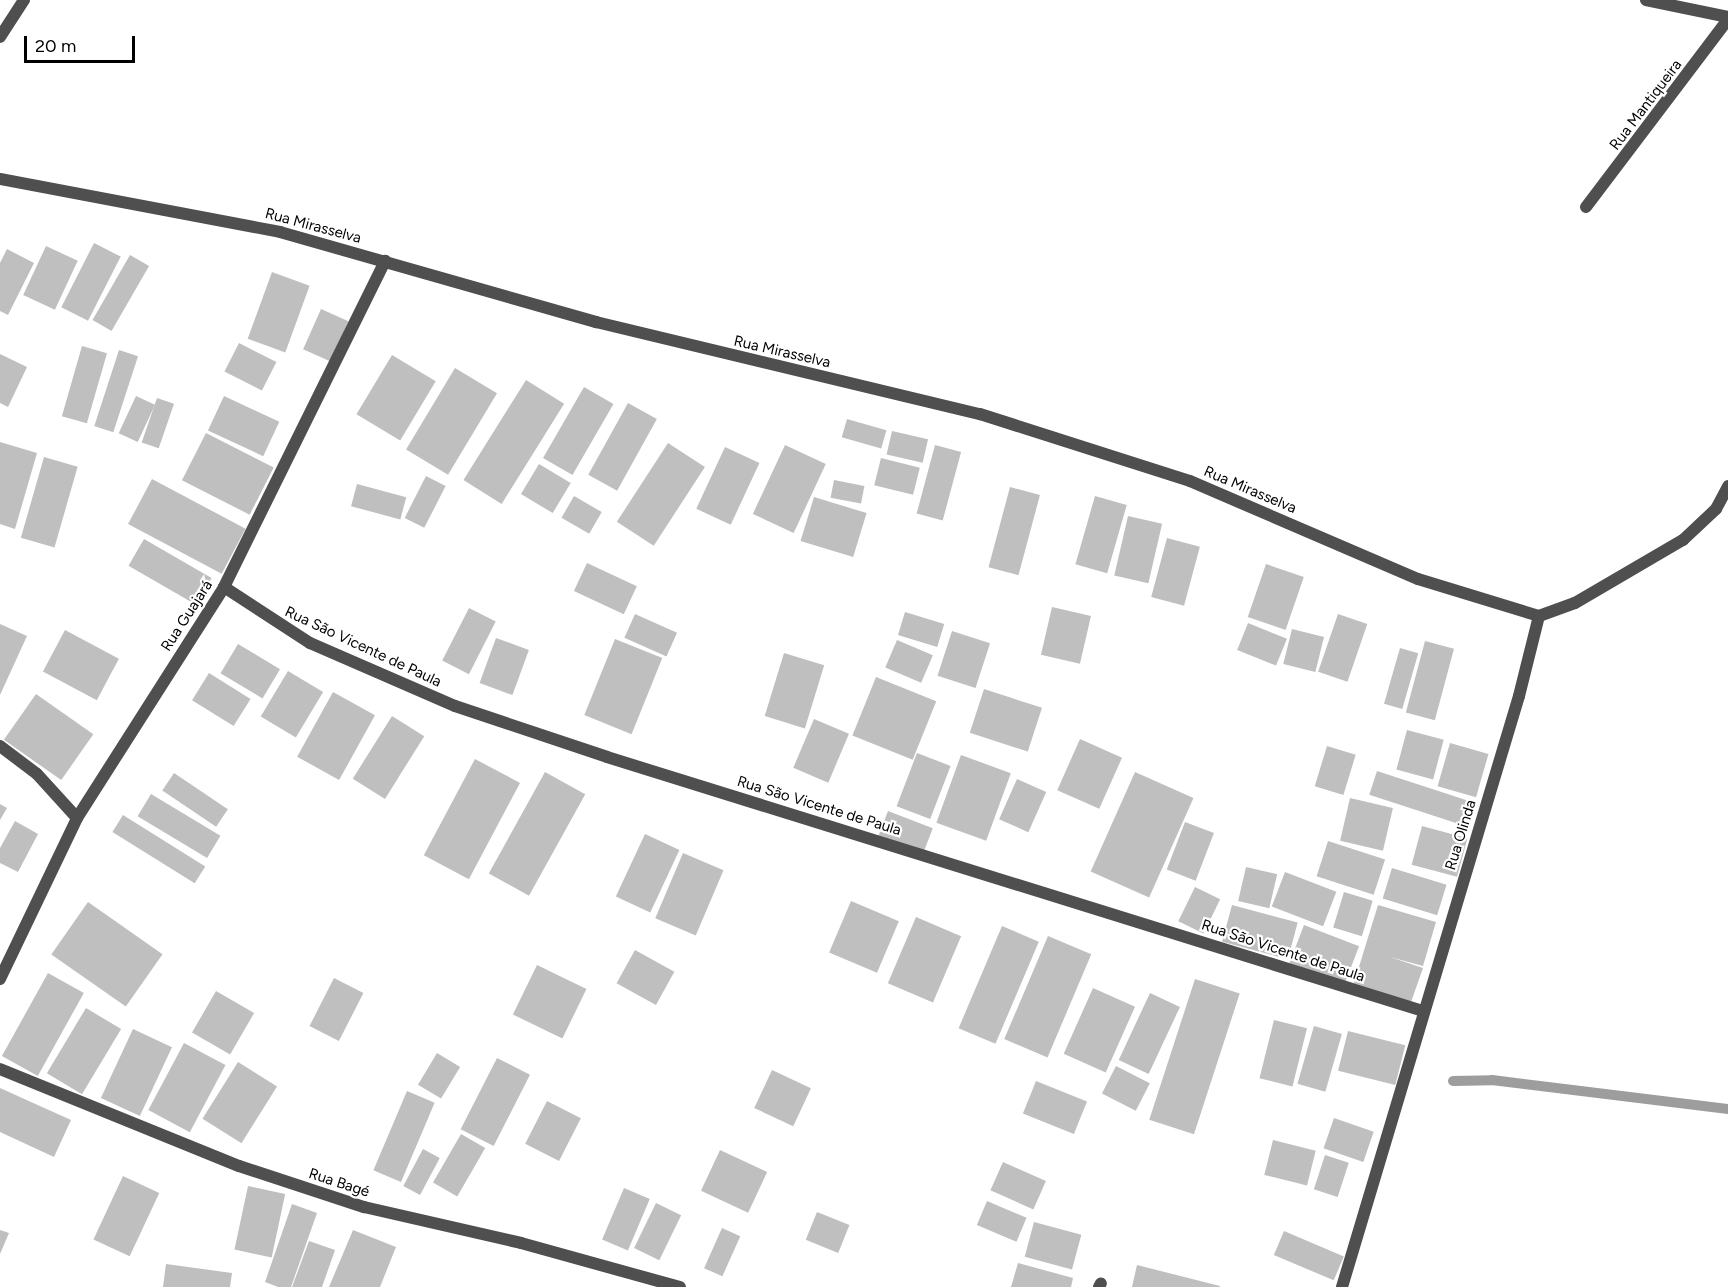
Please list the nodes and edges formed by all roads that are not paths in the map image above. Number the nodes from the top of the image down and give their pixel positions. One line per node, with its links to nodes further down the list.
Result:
1 (24, 0): 4 (street)
2 (1646, 0): 3 (street)
3 (1728, 18): 6 (street, Rua Mantiqueira)
4 (0, 37)
5 (0, 179): 7 (street, Rua Mirasselva)
6 (1586, 207)
7 (385, 261): 9 (street, Rua Guajará); 10 (street, Rua Mirasselva)
8 (1728, 486): 10 (street)
9 (224, 587): 12 (street, Rua Guajará); 14 (street, Rua São Vicente de Paula)
10 (1539, 616): 14 (street, Rua Olinda)
11 (0, 746): 12 (street)
12 (78, 818): 13 (street, Rua Guajará)
13 (0, 979)
14 (1423, 1011): 17 (street, Rua Olinda)
15 (0, 1069): 16 (street, Rua Bagé)
16 (680, 1287)
17 (1342, 1287)

